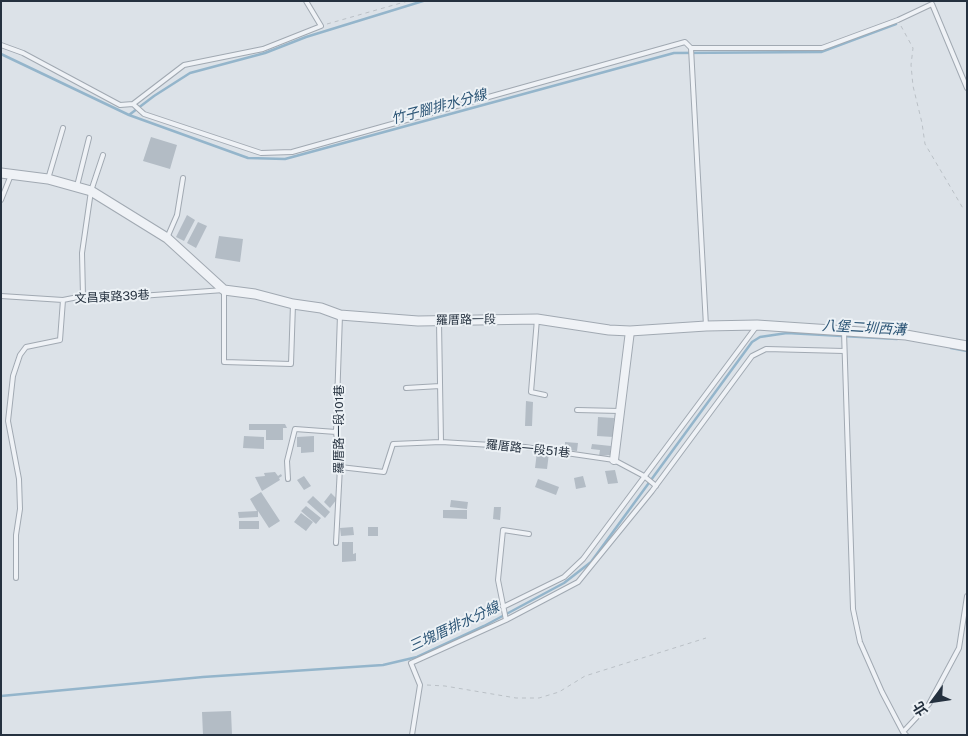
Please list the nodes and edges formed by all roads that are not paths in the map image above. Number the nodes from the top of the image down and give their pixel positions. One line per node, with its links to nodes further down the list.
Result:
1 (306, 1): 7 (lane)
2 (938, 1): 3 (lane)
3 (932, 4): 5 (lane); 6 (lane)
4 (1, 45): 7 (lane)
5 (691, 48): 7 (lane); 27 (lane)
6 (967, 88)
7 (133, 104)
8 (63, 128): 13 (lane)
9 (89, 138): 14 (lane)
10 (103, 156): 15 (lane)
11 (6, 174): 13 (street); 16 (lane)
12 (184, 178): 17 (lane)
13 (48, 179): 14 (street)
14 (77, 186): 15 (street)
15 (91, 191): 17 (street); 20 (lane)
16 (1, 200)
17 (167, 238): 18 (street)
18 (224, 290): 20 (lane, 文昌東路39巷); 22 (street, 羅厝路一段); 22 (lane)
19 (1, 296): 21 (lane, 文昌東路39巷)
20 (84, 296): 21 (lane, 文昌東路39巷)
21 (63, 300): 46 (lane)
22 (293, 304): 23 (street, 羅厝路一段)
23 (340, 314): 25 (street, 羅厝路一段); 37 (lane, 羅厝路一段101巷)
24 (537, 320): 25 (street, 羅厝路一段); 29 (street, 羅厝路一段); 34 (lane)
25 (439, 321): 32 (lane)
26 (757, 325): 27 (street, 羅厝路一段); 28 (street, 羅厝路一段); 41 (lane)
27 (706, 326): 29 (street, 羅厝路一段)
28 (844, 330): 30 (street, 羅厝路一段); 31 (lane)
29 (630, 331): 36 (street)
30 (967, 346)
31 (844, 351): 43 (lane); 50 (lane)
32 (440, 386): 33 (lane); 38 (lane)
33 (406, 388)
34 (545, 395)
35 (577, 410): 36 (lane)
36 (620, 411): 39 (street)
37 (336, 432): 40 (lane, 羅厝路一段101巷); 42 (lane)
38 (441, 442): 39 (lane, 羅厝路一段51巷); 40 (lane, 羅厝路一段51巷)
39 (614, 460): 41 (lane, 羅厝路一段51巷)
40 (340, 467): 45 (lane, 羅厝路一段101巷)
41 (646, 477): 43 (lane, 羅厝路一段51巷); 48 (lane)
42 (288, 479)
43 (655, 485): 49 (lane)
44 (529, 534): 48 (lane)
45 (336, 543)
46 (16, 578)
47 (967, 596): 50 (lane)
48 (503, 607): 49 (lane)
49 (506, 620): 51 (lane)
50 (904, 734)
51 (412, 735)

